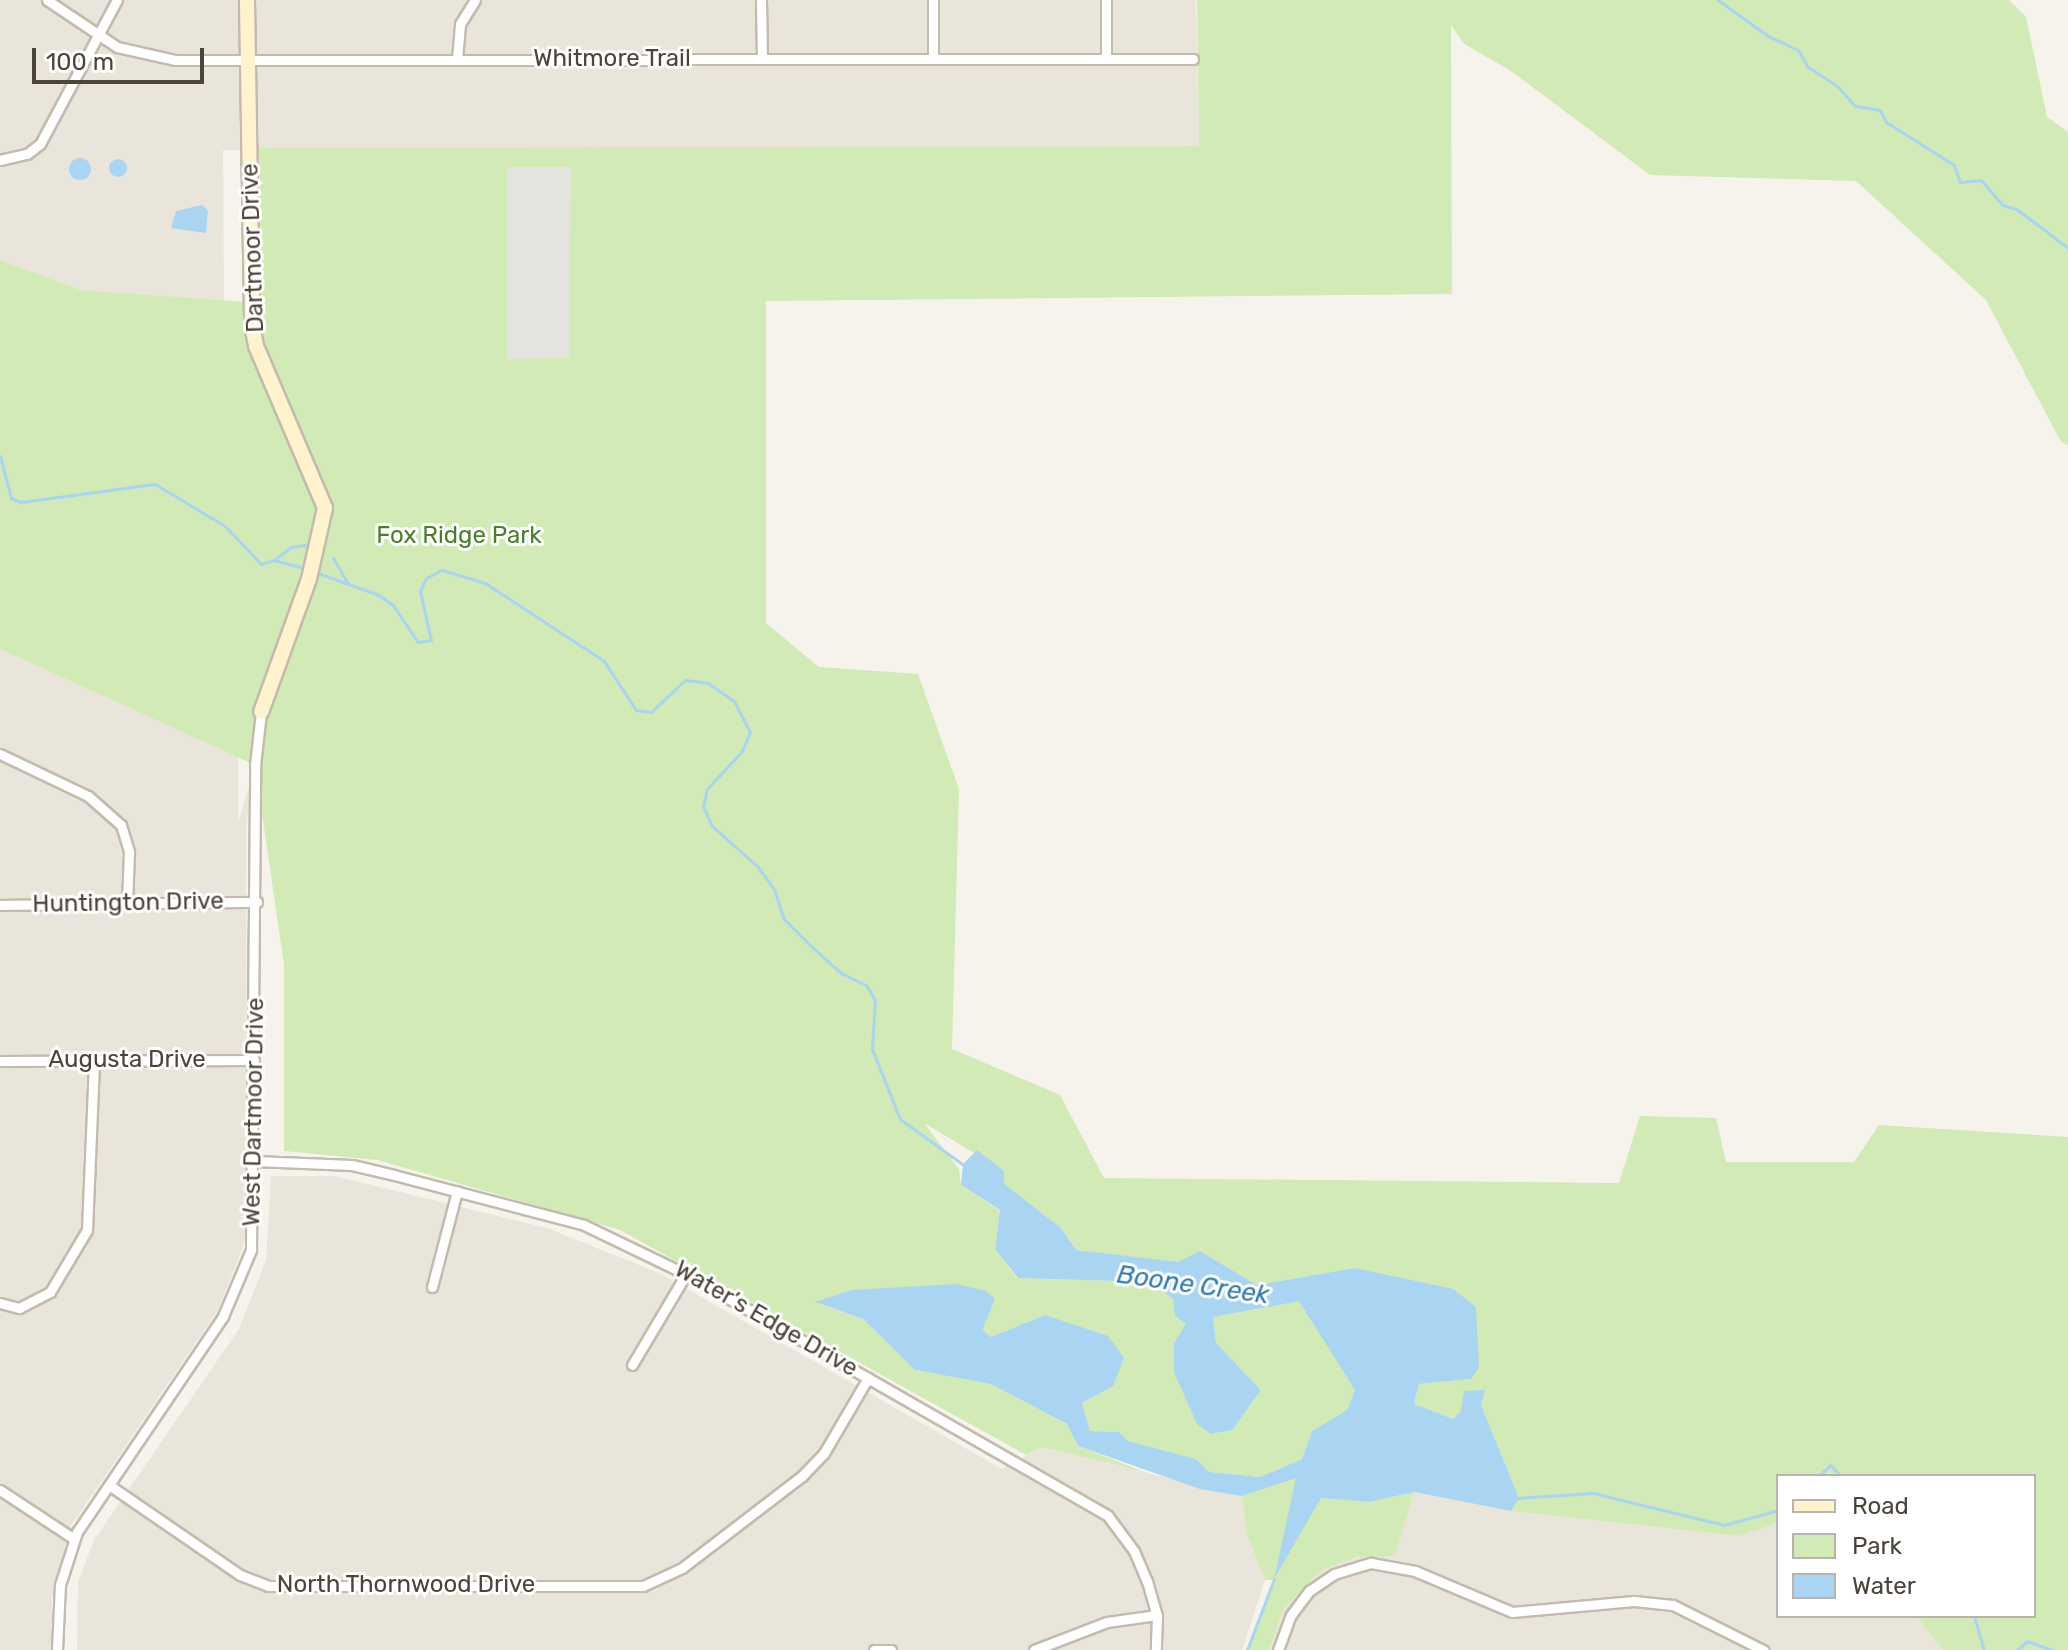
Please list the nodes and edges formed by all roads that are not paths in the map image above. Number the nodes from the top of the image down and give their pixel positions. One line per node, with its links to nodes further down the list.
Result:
1 (47, 0): 8 (street, Whitmore Trail)
2 (117, 0): 8 (street)
3 (247, 0): 14 (street, Dartmoor Drive)
4 (475, 0): 9 (street)
5 (761, 0): 10 (street)
6 (933, 0): 11 (street)
7 (1106, 0): 12 (street)
8 (97, 36): 14 (street, Whitmore Trail); 15 (street)
9 (457, 59): 10 (street, Whitmore Trail); 14 (street, Whitmore Trail)
10 (762, 59): 11 (street, Whitmore Trail)
11 (933, 59): 12 (street, Whitmore Trail)
12 (1106, 59): 13 (street, Whitmore Trail)
13 (1193, 59)
14 (248, 61): 16 (street, Dartmoor Drive)
15 (0, 160)
16 (261, 712): 18 (street, West Dartmoor Drive)
17 (0, 754): 19 (street)
18 (257, 902): 19 (street, Huntington Drive); 21 (street, West Dartmoor Drive)
19 (127, 903): 20 (street, Huntington Drive)
20 (0, 905)
21 (254, 1060): 23 (street, Augusta Drive); 24 (street, West Dartmoor Drive)
22 (0, 1061): 23 (street, Augusta Drive)
23 (94, 1061): 28 (street)
24 (255, 1161): 25 (street, Water’s Edge Drive); 31 (street, West Dartmoor Drive)
25 (457, 1191): 26 (street, Water’s Edge Drive); 27 (street)
26 (686, 1274): 29 (street); 30 (street, Water’s Edge Drive)
27 (432, 1287)
28 (0, 1303)
29 (632, 1365)
30 (868, 1378): 31 (street, North Thornwood Drive); 34 (street, Water’s Edge Drive)
31 (109, 1485): 33 (street, West Dartmoor Drive)
32 (0, 1490): 33 (street)
33 (74, 1539): 35 (street, West Dartmoor Drive)
34 (1157, 1615): 38 (street); 39 (street, Water’s Edge Drive)
35 (57, 1650)
36 (874, 1650): 37 (street)
37 (891, 1650)
38 (1034, 1650)
39 (1156, 1650)
40 (1278, 1650): 41 (street)
41 (1763, 1650)

